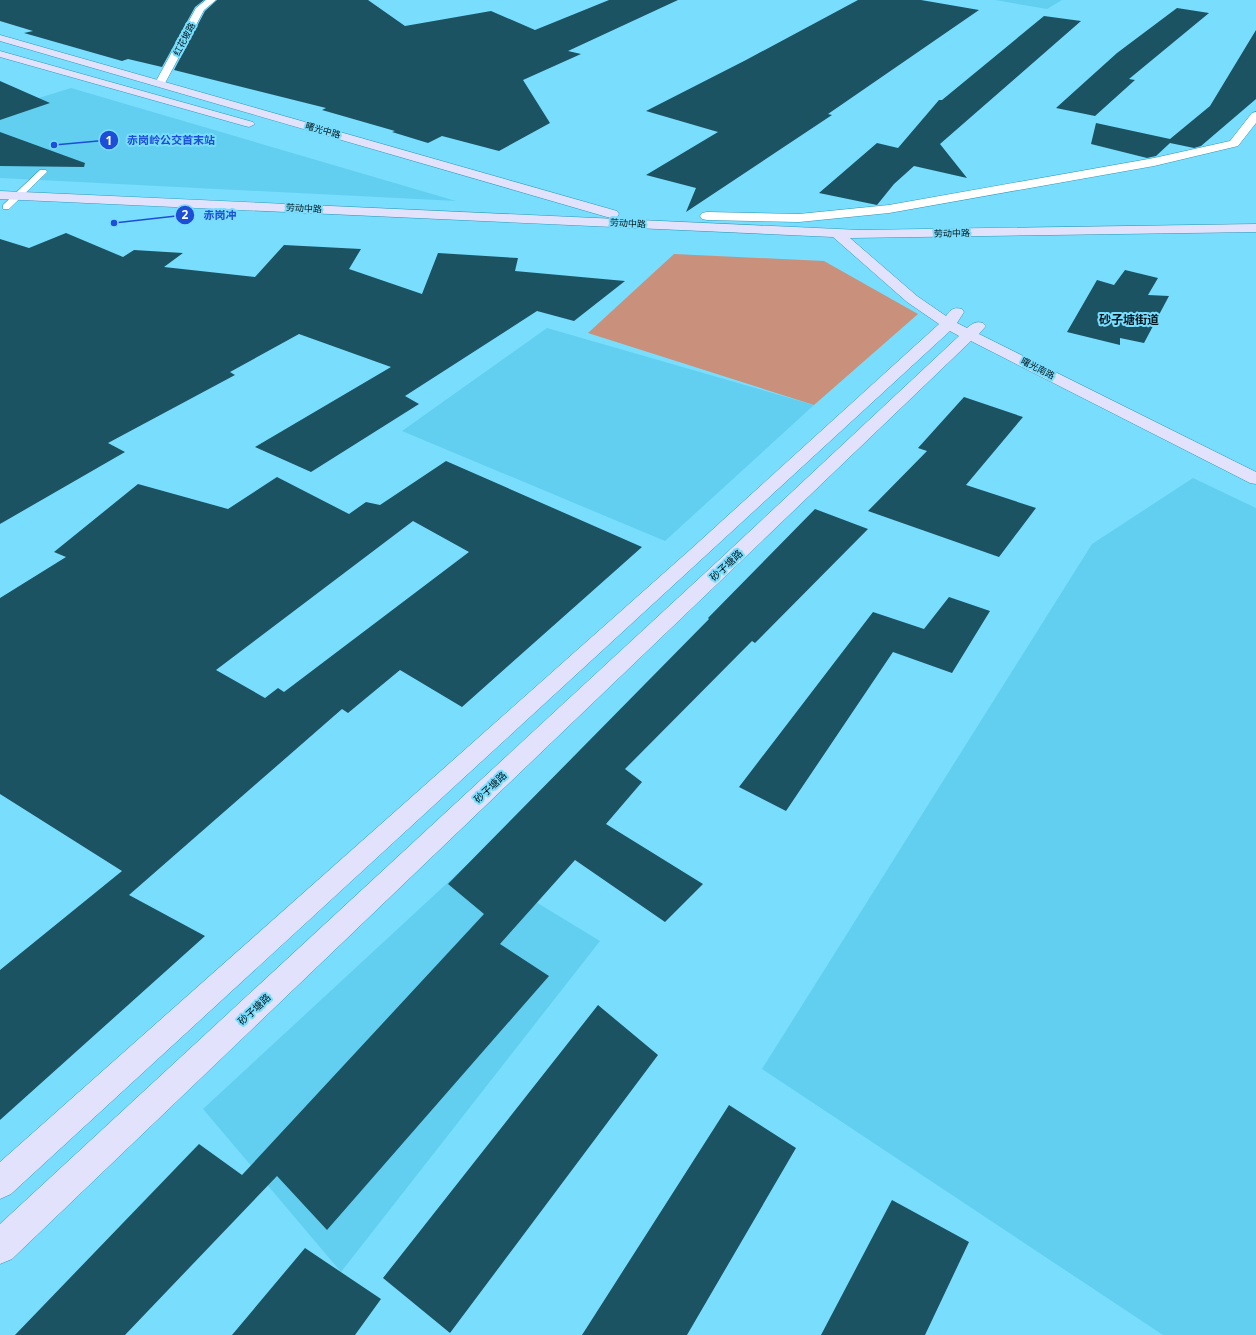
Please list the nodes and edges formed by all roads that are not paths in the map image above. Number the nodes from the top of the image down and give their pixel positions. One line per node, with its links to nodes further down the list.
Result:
1 (212, 0): 4 (street, 红花坡路)
2 (0, 38): 4 (street, 曙光中路)
3 (0, 54): 6 (street)
4 (160, 83): 14 (street, 曙光中路)
5 (1256, 115): 12 (street)
6 (260, 127)
7 (43, 172): 9 (lane)
8 (0, 195): 9 (street, 劳动中路)
9 (18, 195): 10 (lane); 13 (street, 劳动中路)
10 (3, 207): 17 (street, 劳动中路)
11 (533, 207): 13 (street)
12 (707, 216)
13 (578, 221): 14 (street, 劳动中路); 17 (street)
14 (646, 224): 16 (street, 劳动中路)
15 (1256, 228): 18 (street, 劳动中路)
16 (837, 233): 18 (street, 曙光南路)
17 (621, 235): 18 (street, 劳动中路)
18 (854, 240): 20 (street, 曙光南路); 21 (street, 曙光南路)
19 (1256, 240): 20 (street, 劳动中路)
20 (872, 246): 21 (street, 曙光南路)
21 (952, 318): 22 (street, 曙光南路); 25 (street)
22 (974, 330): 23 (street, 曙光南路); 24 (street, 曙光南路); 26 (street, 砂子塘路)
23 (1256, 465)
24 (1256, 479)
25 (0, 1183)
26 (0, 1247)

